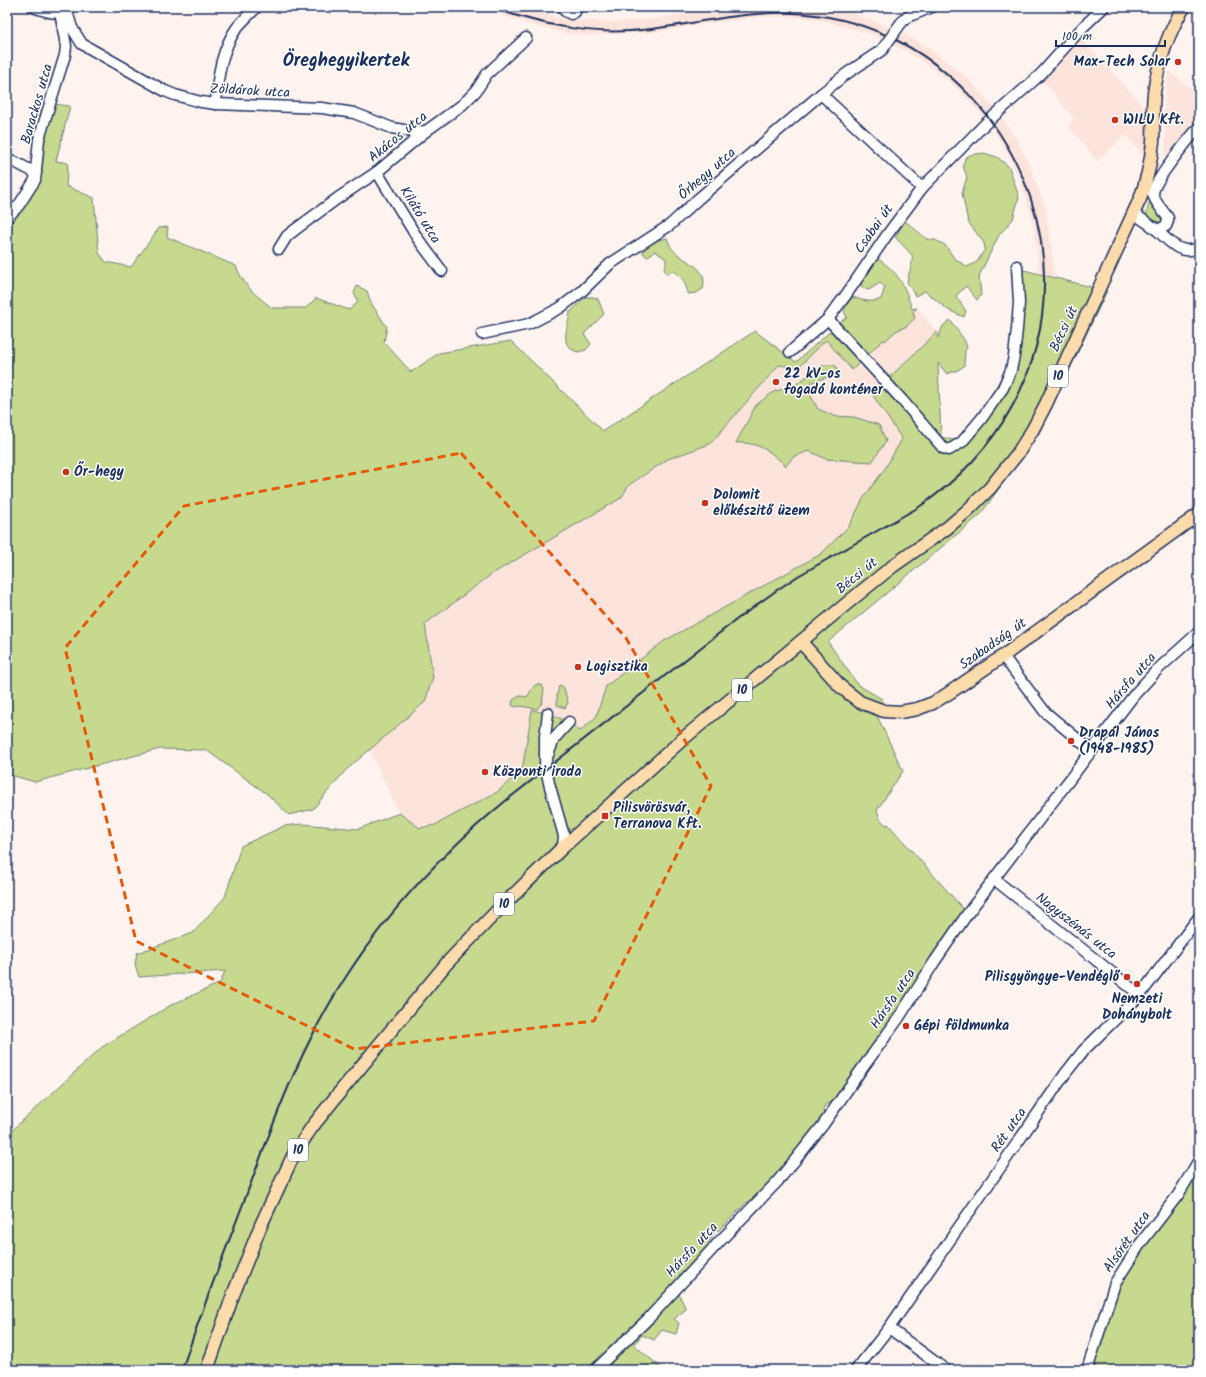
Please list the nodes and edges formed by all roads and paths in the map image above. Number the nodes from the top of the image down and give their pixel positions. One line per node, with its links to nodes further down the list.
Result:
1 (33, 7): 8 (street)
2 (257, 7): 11 (street)
3 (563, 7): 4 (street)
4 (577, 7)
5 (932, 7): 10 (street, Őrhegy utca, bridge)
6 (1104, 7): 17 (street, Csabai út)
7 (1184, 7): 18 (main road, Bécsi út / 10)
8 (64, 9): 11 (street, Zöldárok utca); 16 (street, Barackos utca)
9 (526, 38): 13 (street, Akácos utca)
10 (821, 94): 17 (street); 26 (street, Őrhegy utca)
11 (216, 104): 13 (street, Zöldárok utca)
12 (1199, 127): 20 (street)
13 (426, 132): 15 (street, Akácos utca)
14 (7, 158): 16 (street)
15 (377, 172): 22 (street, Akácos utca); 24 (street, Kilátó utca)
16 (36, 173): 19 (street, Barackos utca)
17 (922, 188): 25 (street, Csabai út)
18 (1134, 214): 20 (street); 30 (main road, Bécsi út / 10)
19 (7, 218)
20 (1157, 230): 21 (street)
21 (1199, 247)
22 (279, 249)
23 (1017, 266): 25 (street)
24 (442, 271)
25 (828, 319): 27 (street, Csabai út)
26 (482, 334)
27 (790, 352)
28 (1197, 520): 31 (main road, Szabadság út)
29 (1199, 632): 34 (street, Hársfa utca)
30 (801, 642): 31 (main road, Szabadság út); 37 (main road, 10)
31 (1003, 656): 34 (street)
32 (548, 713): 35 (street)
33 (570, 722): 35 (street)
34 (1092, 751): 39 (street, Hársfa utca)
35 (545, 763): 36 (street)
36 (561, 824): 37 (street); 38 (street)
37 (580, 831): 38 (main road, 10)
38 (563, 847): 44 (main road, 10)
39 (994, 879): 41 (street, Nagyszénás utca); 45 (street, Hársfa utca)
40 (1199, 917): 41 (street, Rét utca)
41 (1140, 994): 43 (street, Rét utca)
42 (1199, 1160): 48 (street, Alsórét utca)
43 (889, 1328): 46 (street, Rét utca); 47 (street)
44 (207, 1370)
45 (595, 1370)
46 (856, 1370)
47 (946, 1370)
48 (1087, 1370)

